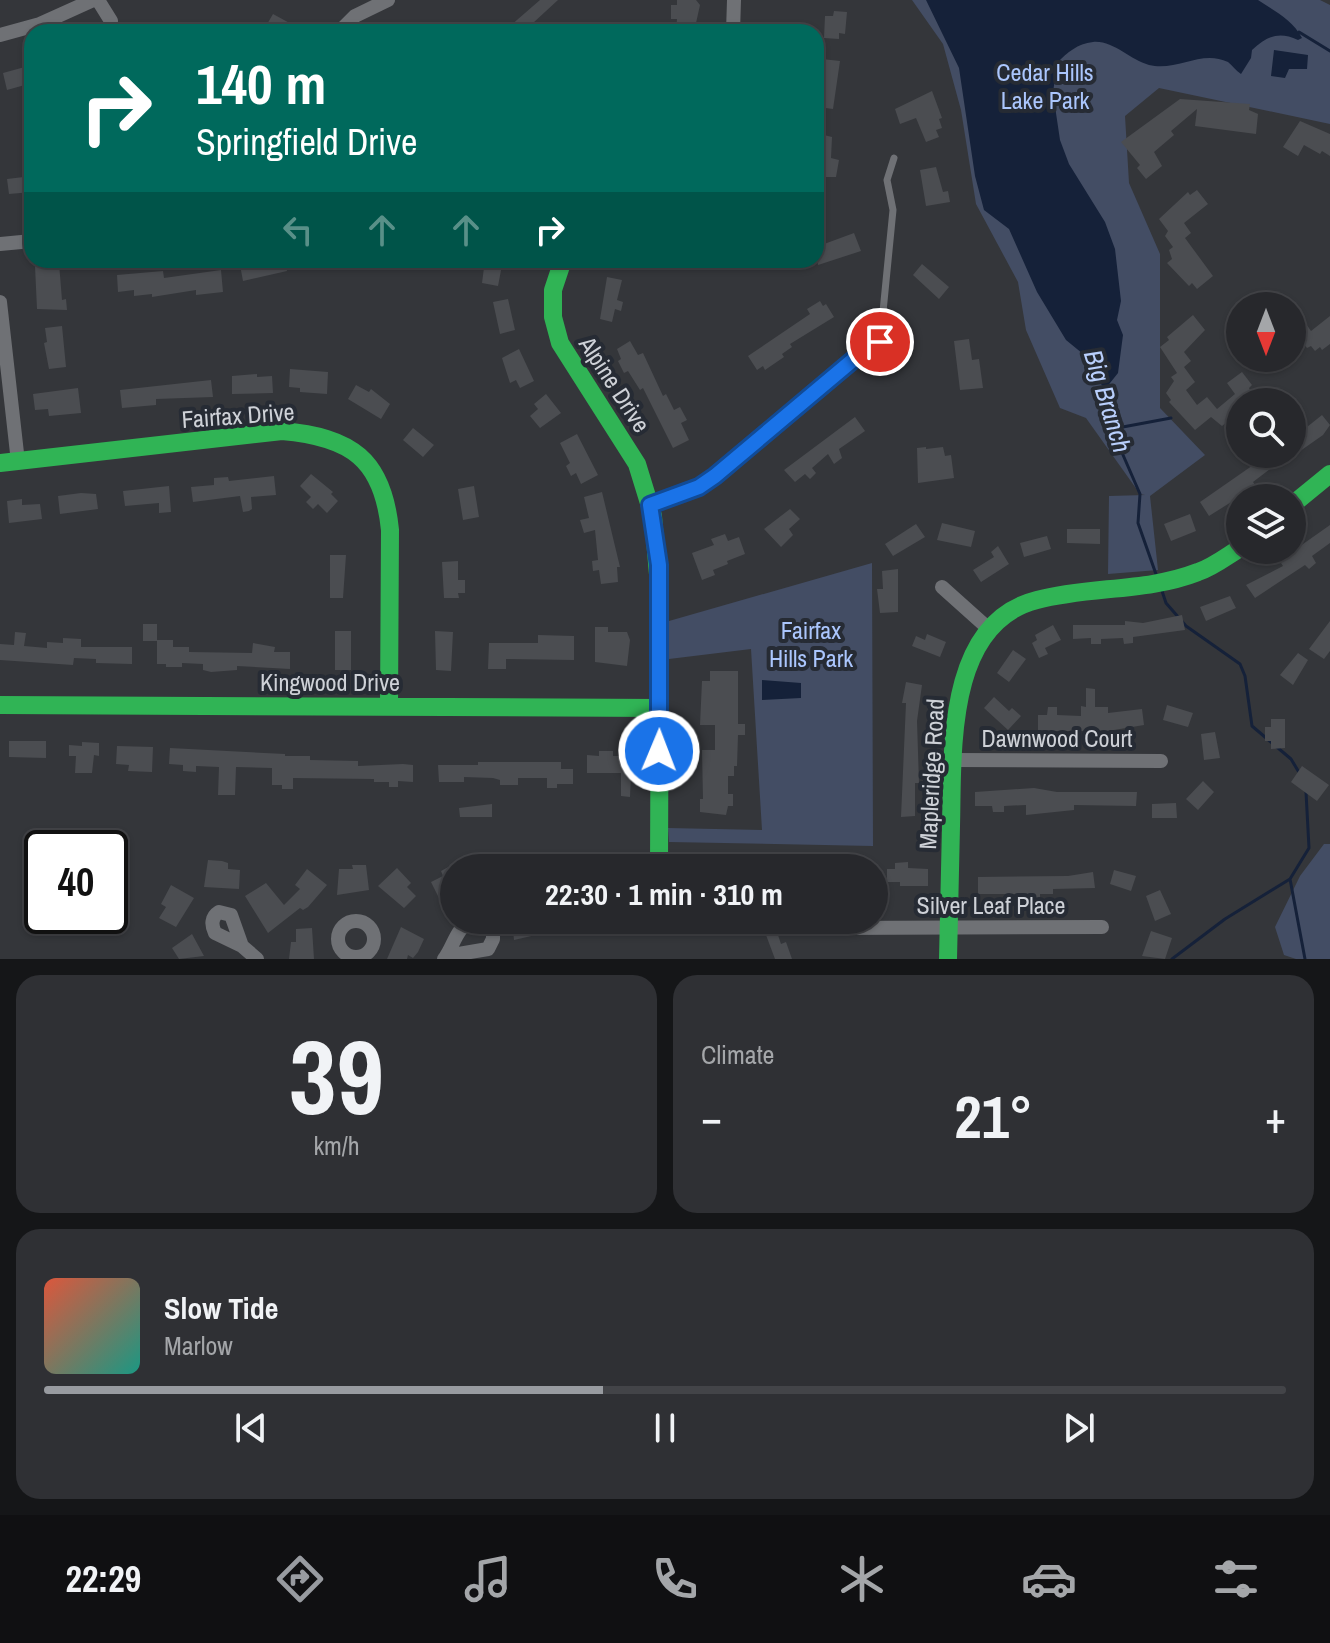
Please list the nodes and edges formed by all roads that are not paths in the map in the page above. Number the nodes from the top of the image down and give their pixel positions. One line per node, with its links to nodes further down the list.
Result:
1 (95, 0): 4 (street); 5 (street)
2 (388, 0): 6 (street)
3 (734, 0): 7 (street)
4 (111, 21)
5 (40, 24)
6 (347, 24)
7 (733, 24)
8 (24, 28): 9 (street)
9 (0, 35)
10 (894, 158): 15 (lane)
11 (24, 242): 12 (street)
12 (0, 244)
13 (560, 268): 19 (street, Alpine Drive)
14 (0, 302): 16 (street)
15 (880, 342): 19 (street)
16 (9, 462): 24 (street, Fairfax Drive)
17 (1330, 474): 18 (street)
18 (1306, 494)
19 (650, 505): 25 (street, Alpine Drive)
20 (1226, 560): 22 (street, Mapleridge Road)
21 (942, 587): 22 (street)
22 (990, 630): 26 (street, Mapleridge Road)
23 (0, 705): 24 (street, Kingwood Drive)
24 (389, 706): 25 (street, Kingwood Drive)
25 (660, 708): 28 (street, Alpine Drive)
26 (953, 760): 27 (street, Dawnwood Court); 29 (street, Mapleridge Road)
27 (1161, 761)
28 (659, 854)
29 (948, 926): 30 (street, Silver Leaf Place); 31 (street, Silver Leaf Place); 37 (street, Mapleridge Road)
30 (888, 927)
31 (1102, 927)
32 (457, 934): 35 (street)
33 (493, 934): 35 (street)
34 (242, 946): 36 (street)
35 (446, 958)
36 (257, 959)
37 (948, 959)

